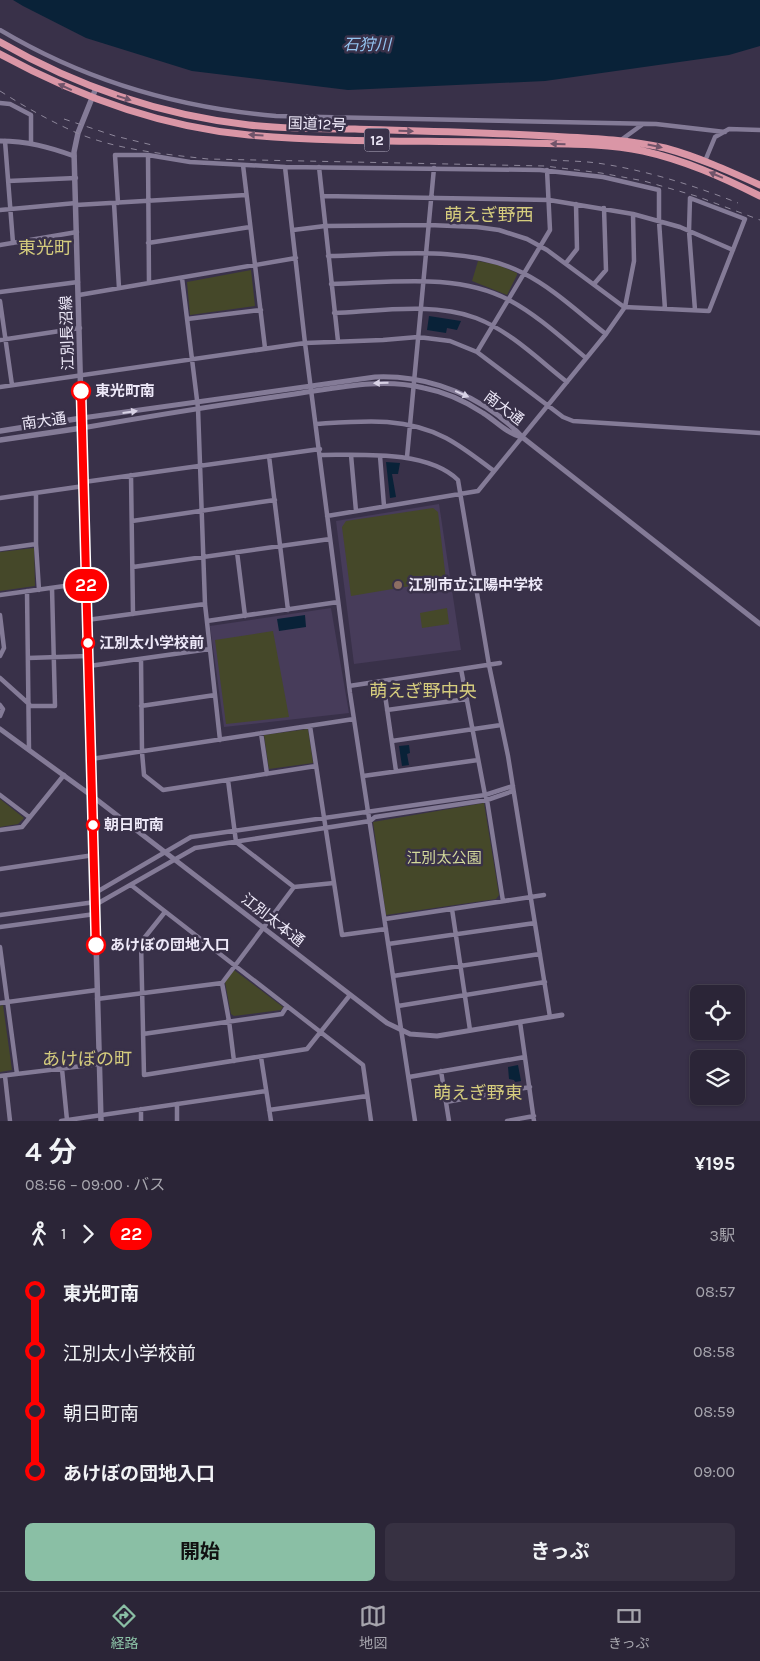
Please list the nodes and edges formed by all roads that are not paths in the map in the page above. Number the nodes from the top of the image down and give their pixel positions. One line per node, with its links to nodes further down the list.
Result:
1 (0, 30): 7 (street)
2 (0, 42): 4 (highway, 国道12号 / 12)
3 (0, 54): 5 (highway, 国道12号 / 12, one-way to 3)
4 (96, 88): 5 (main road, 江別長沼線); 10 (highway, 国道12号 / 12, one-way to 10)
5 (92, 98): 14 (main road, 江別長沼線); 26 (highway, 国道12号 / 12, one-way to 5)
6 (0, 102): 12 (street)
7 (644, 124): 9 (street); 10 (street)
8 (760, 130): 9 (street)
9 (725, 132): 15 (street)
10 (621, 140): 15 (highway, 国道12号 / 12, one-way to 15)
11 (2, 141): 12 (street); 22 (street)
12 (32, 143): 14 (street)
13 (148, 155): 16 (street); 29 (street); 30 (street)
14 (74, 156): 21 (main road, 江別長沼線)
15 (705, 160): 23 (highway, 国道12号 / 12)
16 (243, 165): 17 (street); 24 (street)
17 (285, 167): 18 (street); 41 (street)
18 (319, 167): 19 (street); 25 (street)
19 (434, 168): 20 (street); 27 (street)
20 (547, 170): 28 (street); 37 (street)
21 (76, 178): 22 (street); 31 (main road, 江別長沼線)
22 (8, 181): 34 (street)
23 (760, 185)
24 (246, 195): 29 (street); 40 (street)
25 (322, 196): 27 (street); 38 (street)
26 (760, 196)
27 (432, 198): 28 (street); 39 (street)
28 (549, 200): 32 (street); 47 (street)
29 (147, 201): 30 (street); 45 (street)
30 (116, 203): 31 (street); 61 (street)
31 (76, 204): 34 (street); 43 (main road, 江別長沼線)
32 (576, 204): 33 (street); 52 (street)
33 (604, 208): 36 (street); 60 (street)
34 (10, 209): 35 (street); 44 (street)
35 (0, 210)
36 (633, 214): 37 (street); 66 (street)
37 (659, 221): 42 (street); 68 (street)
38 (325, 226): 39 (street); 41 (street); 50 (street)
39 (429, 226): 47 (street); 49 (street)
40 (250, 227): 45 (street); 53 (street)
41 (293, 230): 51 (street)
42 (689, 231): 48 (street); 48 (street); 70 (street)
43 (77, 232): 44 (street); 57 (main road, 江別長沼線)
44 (13, 243): 46 (street)
45 (148, 243): 58 (street)
46 (0, 245)
47 (540, 246): 52 (street); 54 (street)
48 (733, 250): 70 (street)
49 (426, 254): 50 (street); 54 (street); 56 (street)
50 (328, 256): 59 (street)
51 (296, 258): 53 (street); 79 (street)
52 (566, 263): 60 (street)
53 (255, 265): 55 (street); 69 (street)
54 (524, 273): 65 (street); 75 (street)
55 (182, 278): 58 (street); 72 (street)
56 (424, 281): 59 (street); 65 (street); 67 (street)
57 (78, 282): 62 (street); 63 (main road, 江別長沼線)
58 (149, 283): 61 (street)
59 (331, 284): 71 (street)
60 (594, 284): 66 (street)
61 (120, 288): 63 (street)
62 (0, 292)
63 (79, 295): 74 (main road, 江別長沼線)
64 (0, 300): 77 (street)
65 (508, 300): 73 (street); 82 (street)
66 (625, 307): 68 (street); 75 (street)
67 (421, 309): 71 (street); 73 (street); 76 (street)
68 (665, 309): 70 (street)
69 (261, 310): 72 (street); 80 (street)
70 (695, 310)
71 (334, 313): 78 (street)
72 (187, 319): 83 (street)
73 (492, 326): 81 (street); 86 (street)
74 (80, 328): 77 (street); 84 (main road, 江別長沼線)
75 (606, 334): 82 (street)
76 (418, 337): 78 (street); 81 (street); 85 (street)
77 (3, 340): 87 (street)
78 (338, 341): 79 (street)
79 (305, 343): 80 (street); 90 (street)
80 (265, 348): 83 (street)
81 (477, 352): 92 (street)
82 (586, 358): 86 (street)
83 (192, 359): 84 (street); 91 (street)
84 (81, 375): 87 (street); 94 (main road, 江別長沼線)
85 (414, 379): 88 (street); 90 (street, 南大通); 100 (street, 南大通, one-way to 100)
86 (567, 382): 92 (street)
87 (12, 385): 89 (street)
88 (413, 386): 90 (street, 南大通, one-way to 90); 96 (street); 100 (street, 南大通)
89 (0, 387)
90 (312, 389): 91 (street, 南大通); 93 (street, 南大通); 95 (street)
91 (198, 402): 93 (street); 94 (street, 南大通, one-way to 91)
92 (548, 406): 99 (street); 100 (street)
93 (198, 408): 97 (street, 南大通); 107 (street)
94 (82, 418): 97 (main road, 江別長沼線); 98 (main road, 南大通)
95 (316, 424): 96 (street); 102 (street)
96 (410, 425): 106 (street); 108 (street)
97 (82, 428): 101 (main road, 南大通); 110 (main road, 江別長沼線)
98 (0, 431)
99 (760, 433)
100 (522, 437): 108 (street); 140 (street)
101 (0, 440)
102 (320, 452): 103 (street); 104 (street); 118 (street)
103 (351, 455): 105 (street); 117 (street)
104 (269, 456): 107 (street); 114 (street)
105 (380, 456): 106 (street); 115 (street)
106 (407, 458): 112 (street)
107 (201, 466): 109 (street); 116 (street)
108 (494, 471): 112 (street)
109 (131, 475): 110 (street); 119 (street)
110 (84, 484): 111 (street); 127 (main road, 江別長沼線)
111 (36, 493): 113 (street); 121 (street)
112 (460, 494): 115 (street); 148 (street)
113 (0, 498)
114 (275, 500): 116 (street); 122 (street)
115 (384, 506): 117 (street)
116 (202, 510): 119 (street); 125 (street)
117 (356, 511): 118 (street)
118 (327, 516): 120 (street)
119 (132, 520): 126 (street)
120 (330, 539): 122 (street); 132 (street)
121 (36, 544): 123 (street); 129 (street)
122 (280, 546): 124 (street); 134 (street)
123 (0, 549)
124 (237, 552): 125 (street); 137 (street)
125 (204, 557): 126 (street); 133 (street)
126 (133, 567): 135 (street)
127 (86, 583): 128 (street); 138 (main road, 江別長沼線)
128 (52, 588): 129 (street); 144 (street)
129 (39, 590): 130 (street)
130 (27, 591): 131 (street); 145 (street)
131 (0, 595)
132 (338, 602): 134 (street); 153 (street)
133 (205, 604): 135 (street); 139 (street)
134 (288, 610): 137 (street)
135 (134, 614): 138 (street)
136 (0, 615): 142 (street)
137 (244, 616): 139 (street)
138 (87, 620): 143 (main road, 江別長沼線)
139 (207, 622): 141 (street)
140 (760, 624)
141 (210, 649): 146 (street); 154 (street)
142 (0, 656)
143 (88, 656): 144 (street); 149 (main road, 江別長沼線)
144 (53, 657): 145 (street); 157 (street)
145 (28, 658): 157 (street)
146 (141, 659): 149 (street); 158 (street)
147 (500, 663): 148 (street)
148 (489, 665): 150 (street); 162 (street)
149 (89, 666): 171 (main road, 江別長沼線)
150 (461, 669): 152 (street); 155 (street)
151 (0, 678): 157 (street)
152 (383, 681): 153 (street); 159 (street)
153 (349, 686): 161 (street)
154 (215, 696): 158 (street); 167 (street)
155 (467, 699): 159 (street); 165 (street)
156 (0, 705): 160 (street)
157 (29, 705): 169 (street)
158 (141, 706): 170 (street)
159 (387, 710): 168 (street)
160 (0, 716)
161 (354, 719): 163 (street); 177 (street)
162 (501, 725): 165 (street); 179 (street)
163 (310, 726): 166 (street); 173 (street)
164 (0, 729): 169 (street, 江別太本通)
165 (472, 729): 168 (street); 172 (street)
166 (261, 733): 167 (street); 175 (street)
167 (220, 740): 170 (street)
168 (392, 741): 174 (street)
169 (29, 750): 176 (street, 江別太本通)
170 (142, 752): 171 (street); 178 (street)
171 (91, 760): 181 (main road, 江別長沼線)
172 (478, 760): 174 (street); 182 (street)
173 (316, 766): 175 (street); 185 (street)
174 (396, 771): 177 (street)
175 (267, 774): 178 (street)
176 (64, 775): 181 (street, 江別太本通); 184 (street)
177 (363, 776): 183 (street)
178 (228, 780): 189 (street)
179 (513, 788): 182 (street); 200 (street)
180 (0, 795): 184 (street)
181 (92, 796): 191 (street, 江別太本通); 192 (main road, 江別長沼線)
182 (486, 798): 183 (street); 186 (street); 201 (street)
183 (368, 811): 185 (street); 186 (street)
184 (29, 817): 188 (street)
185 (324, 817): 187 (street); 189 (street)
186 (370, 821): 187 (street); 207 (street)
187 (326, 828): 190 (street); 195 (street)
188 (0, 830)
189 (234, 830): 190 (street); 191 (street)
190 (236, 842): 193 (street); 197 (street)
191 (165, 852): 193 (street, 江別太本通); 198 (street)
192 (94, 855): 194 (street); 198 (main road, 江別長沼線)
193 (175, 860): 196 (street); 210 (street, 江別太本通)
194 (0, 869)
195 (334, 883): 197 (street); 211 (street)
196 (131, 885): 202 (street); 204 (street)
197 (294, 887): 210 (street)
198 (95, 893): 202 (main road, 江別長沼線)
199 (544, 895): 200 (street)
200 (531, 897): 201 (street); 208 (street)
201 (503, 901): 203 (street)
202 (95, 904): 205 (main road, 江別長沼線); 206 (street)
203 (452, 909): 207 (street); 212 (street)
204 (165, 912): 216 (street); 222 (street)
205 (95, 914): 209 (street); 221 (main road, 江別長沼線)
206 (0, 916)
207 (385, 919): 211 (street)
208 (535, 923): 212 (street); 215 (street)
209 (0, 927)
210 (264, 928): 216 (street); 223 (street, 江別太本通)
211 (386, 929): 213 (street)
212 (456, 934): 213 (street); 217 (street)
213 (388, 944): 218 (street)
214 (0, 947): 226 (street)
215 (540, 954): 217 (street); 219 (street)
216 (234, 966): 220 (street); 228 (street)
217 (461, 967): 218 (street); 224 (street)
218 (393, 976): 229 (street)
219 (545, 982): 224 (street); 231 (street)
220 (222, 983): 222 (street); 232 (street)
221 (97, 990): 225 (main road, 江別長沼線); 226 (street)
222 (142, 993): 225 (street); 237 (street)
223 (350, 995): 235 (street, 江別太本通); 236 (street)
224 (465, 995): 229 (street); 234 (street)
225 (98, 1000): 241 (main road, 江別長沼線)
226 (8, 1002): 227 (street); 244 (street)
227 (0, 1003)
228 (287, 1006): 232 (street); 236 (street)
229 (398, 1006): 235 (street)
230 (562, 1015): 231 (street, 江別太本通)
231 (550, 1017): 233 (street, 江別太本通)
232 (229, 1021): 237 (street); 240 (street)
233 (520, 1022): 234 (street, 江別太本通); 239 (street)
234 (470, 1030): 235 (street, 江別太本通)
235 (402, 1031): 246 (street)
236 (321, 1032): 238 (street); 249 (street)
237 (143, 1034): 240 (street)
238 (261, 1057): 240 (street); 248 (street)
239 (525, 1057): 243 (street); 247 (street)
240 (234, 1061)
241 (99, 1064): 242 (street); 254 (main road, 江別長沼線)
242 (62, 1069): 244 (street); 256 (street)
243 (441, 1071): 246 (street); 250 (street)
244 (17, 1074): 245 (street)
245 (3, 1076): 257 (street)
246 (408, 1077): 263 (street)
247 (530, 1087): 250 (street); 255 (street)
248 (266, 1091): 251 (street); 253 (street)
249 (368, 1096): 253 (street); 262 (street)
250 (446, 1102): 264 (street)
251 (177, 1104): 252 (street); 260 (street)
252 (141, 1109): 254 (street); 259 (street)
253 (269, 1110): 261 (street)
254 (101, 1118): 256 (street)
255 (534, 1119): 265 (street)
256 (67, 1120): 258 (street)
257 (10, 1121)
258 (61, 1121)
259 (141, 1121)
260 (177, 1121)
261 (270, 1121)
262 (371, 1121)
263 (415, 1121)
264 (449, 1121)
265 (507, 1121)

